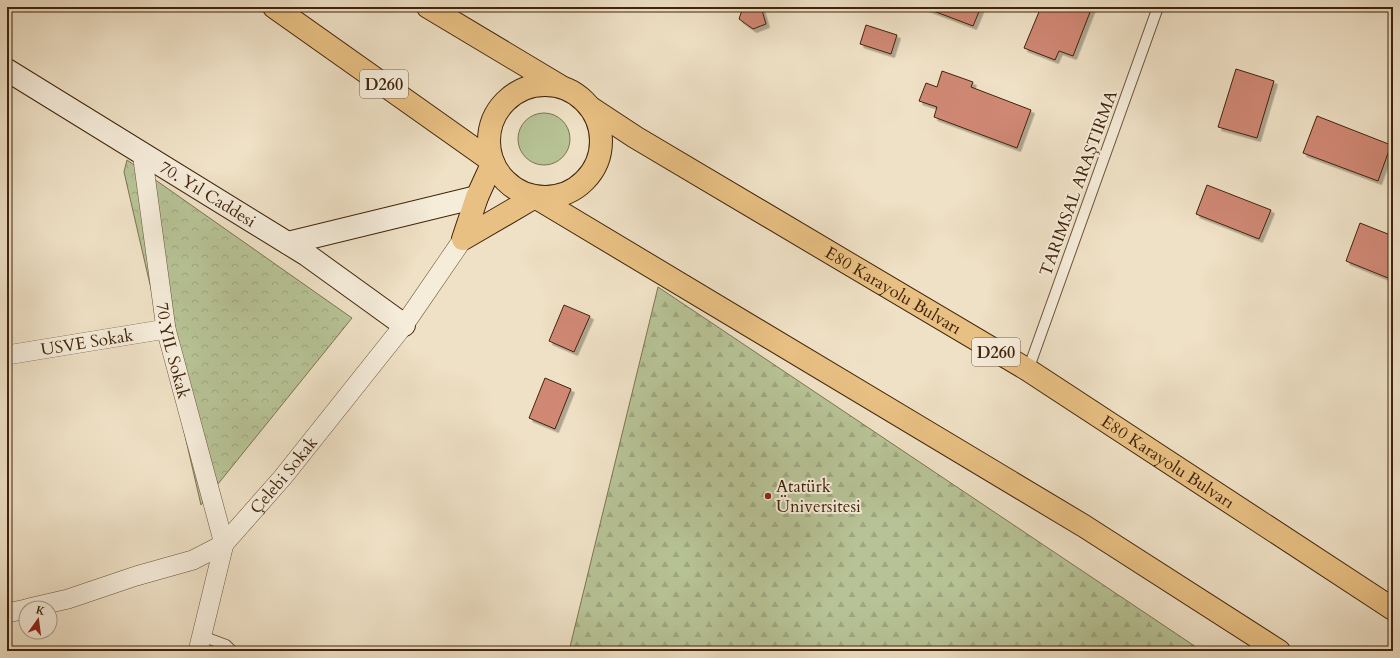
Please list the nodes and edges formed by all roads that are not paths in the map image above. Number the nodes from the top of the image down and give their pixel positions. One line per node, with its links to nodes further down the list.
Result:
1 (274, 7): 8 (highway, D260)
2 (428, 7): 5 (highway)
3 (1158, 7): 16 (lane, TARIMSAL ARAŞTIRMA)
4 (7, 70): 7 (street, 70. Yıl Caddesi)
5 (561, 87): 6 (highway); 8 (highway)
6 (591, 108): 10 (highway); 16 (highway, E80 Karayolu Bulvarı / D260)
7 (142, 152): 12 (street, 70. Yıl Caddesi); 14 (street, 70.YIL Sokak)
8 (493, 162): 9 (highway); 10 (highway)
9 (477, 197): 11 (highway); 12 (street)
10 (535, 197): 11 (highway); 24 (highway)
11 (463, 239): 13 (street, Çelebi Sokak)
12 (288, 243): 13 (street, 70. Yıl Caddesi)
13 (404, 325): 17 (street, Çelebi Sokak)
14 (166, 329): 15 (street, USVE Sokak); 17 (street, 70.YIL Sokak)
15 (7, 355)
16 (1028, 370): 19 (highway, E80 Karayolu Bulvarı / D260)
17 (224, 544): 18 (street, Çelebi Sokak); 22 (street)
18 (58, 601)
19 (1393, 608)
20 (18, 611): 21 (street)
21 (7, 613)
22 (200, 643): 23 (lane)
23 (232, 651)
24 (1279, 651)

